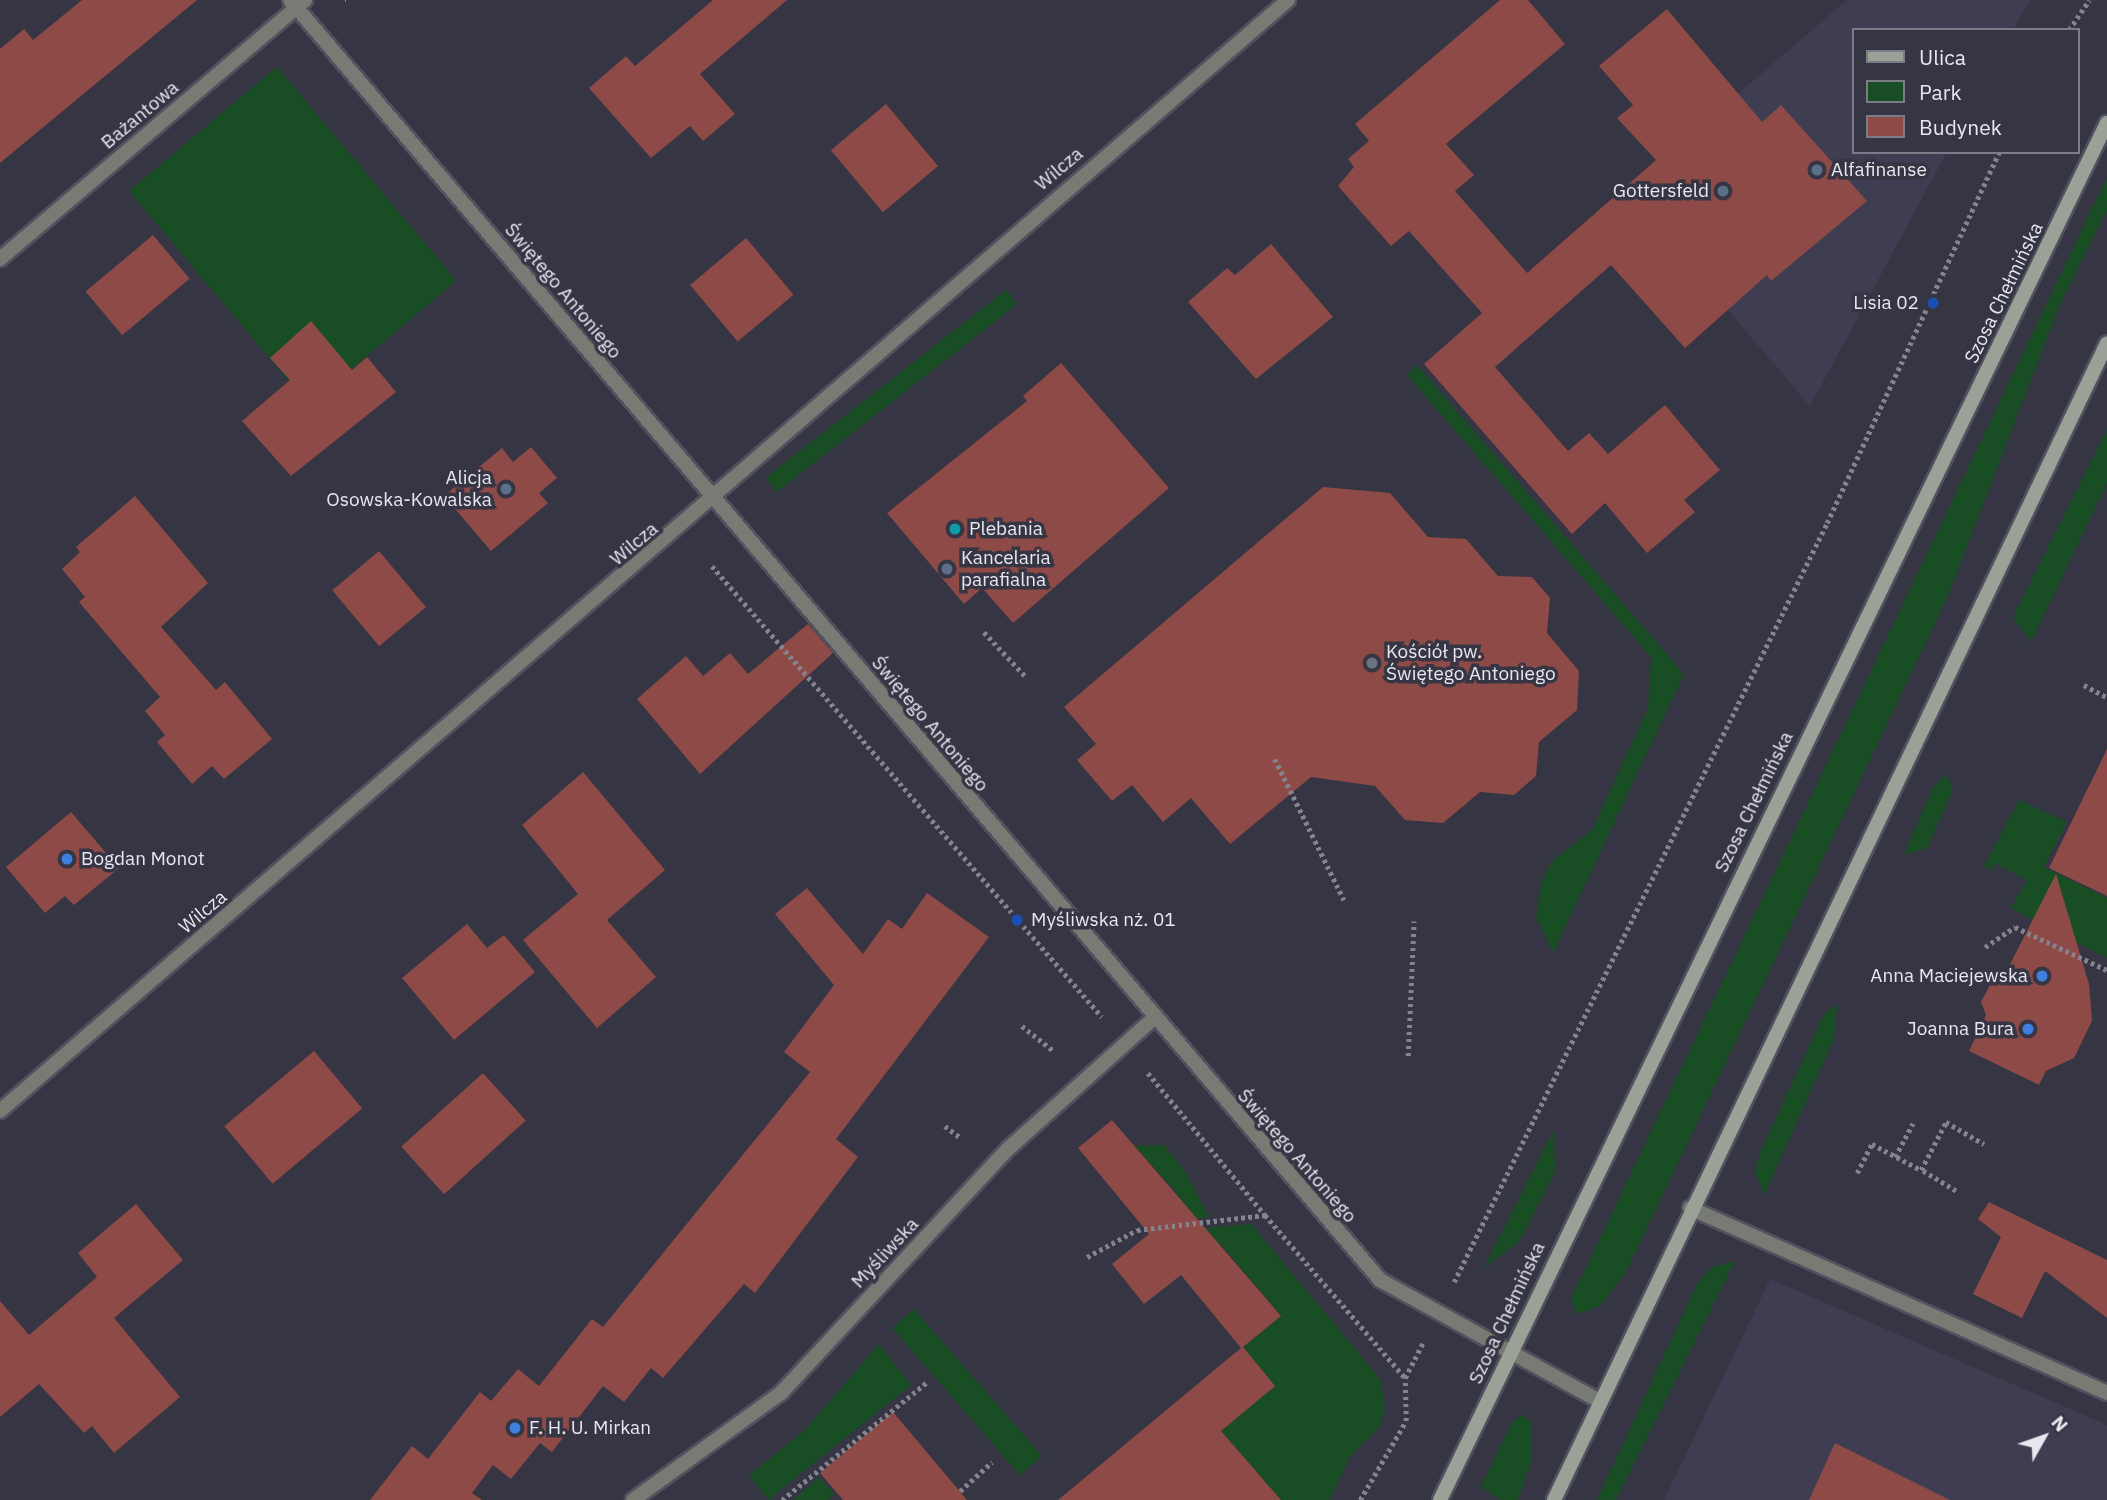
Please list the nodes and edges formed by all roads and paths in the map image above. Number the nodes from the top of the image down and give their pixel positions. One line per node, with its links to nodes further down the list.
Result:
1 (1288, 0): 9 (street, Wilcza)
2 (2090, 0): 4 (path)
3 (297, 2): 7 (street, Bażantowa); 9 (street, Świętego Antoniego)
4 (2070, 28)
5 (2107, 123): 38 (main road, Szosa Chełmińska)
6 (1998, 154): 37 (path)
7 (0, 259)
8 (2107, 343): 34 (main road)
9 (713, 498): 20 (street, Świętego Antoniego); 25 (street, Wilcza)
10 (712, 566): 22 (path)
11 (984, 632): 12 (path)
12 (1027, 678)
13 (2084, 685): 14 (path)
14 (2107, 697)
15 (1275, 759): 16 (path)
16 (1344, 900)
17 (1414, 920): 24 (path)
18 (1985, 947): 19 (path)
19 (2107, 970)
20 (1154, 1018): 22 (street, Myśliwska); 37 (street, Świętego Antoniego)
21 (1022, 1026): 23 (path)
22 (1124, 1043): 35 (path); 45 (street, Myśliwska)
23 (1053, 1050)
24 (1408, 1056)
25 (0, 1111)
26 (1913, 1123): 30 (path)
27 (945, 1126): 28 (path)
28 (961, 1138)
29 (1984, 1144): 31 (path)
30 (1895, 1157): 31 (path); 32 (path)
31 (1921, 1170): 33 (path)
32 (1857, 1173)
33 (1956, 1191)
34 (1690, 1208): 41 (street); 42 (main road)
35 (1265, 1215): 36 (path); 39 (path)
36 (1087, 1256)
37 (1436, 1316): 38 (street, Świętego Antoniego); 39 (path)
38 (1509, 1353): 42 (street, Świętego Antoniego); 48 (main road, Szosa Chełmińska)
39 (1405, 1378): 47 (path)
40 (926, 1384): 46 (path)
41 (2107, 1393)
42 (1599, 1401): 49 (main road)
43 (992, 1462): 44 (path)
44 (960, 1491)
45 (633, 1500)
46 (782, 1500)
47 (1360, 1500)
48 (1440, 1500)
49 (1553, 1500)

